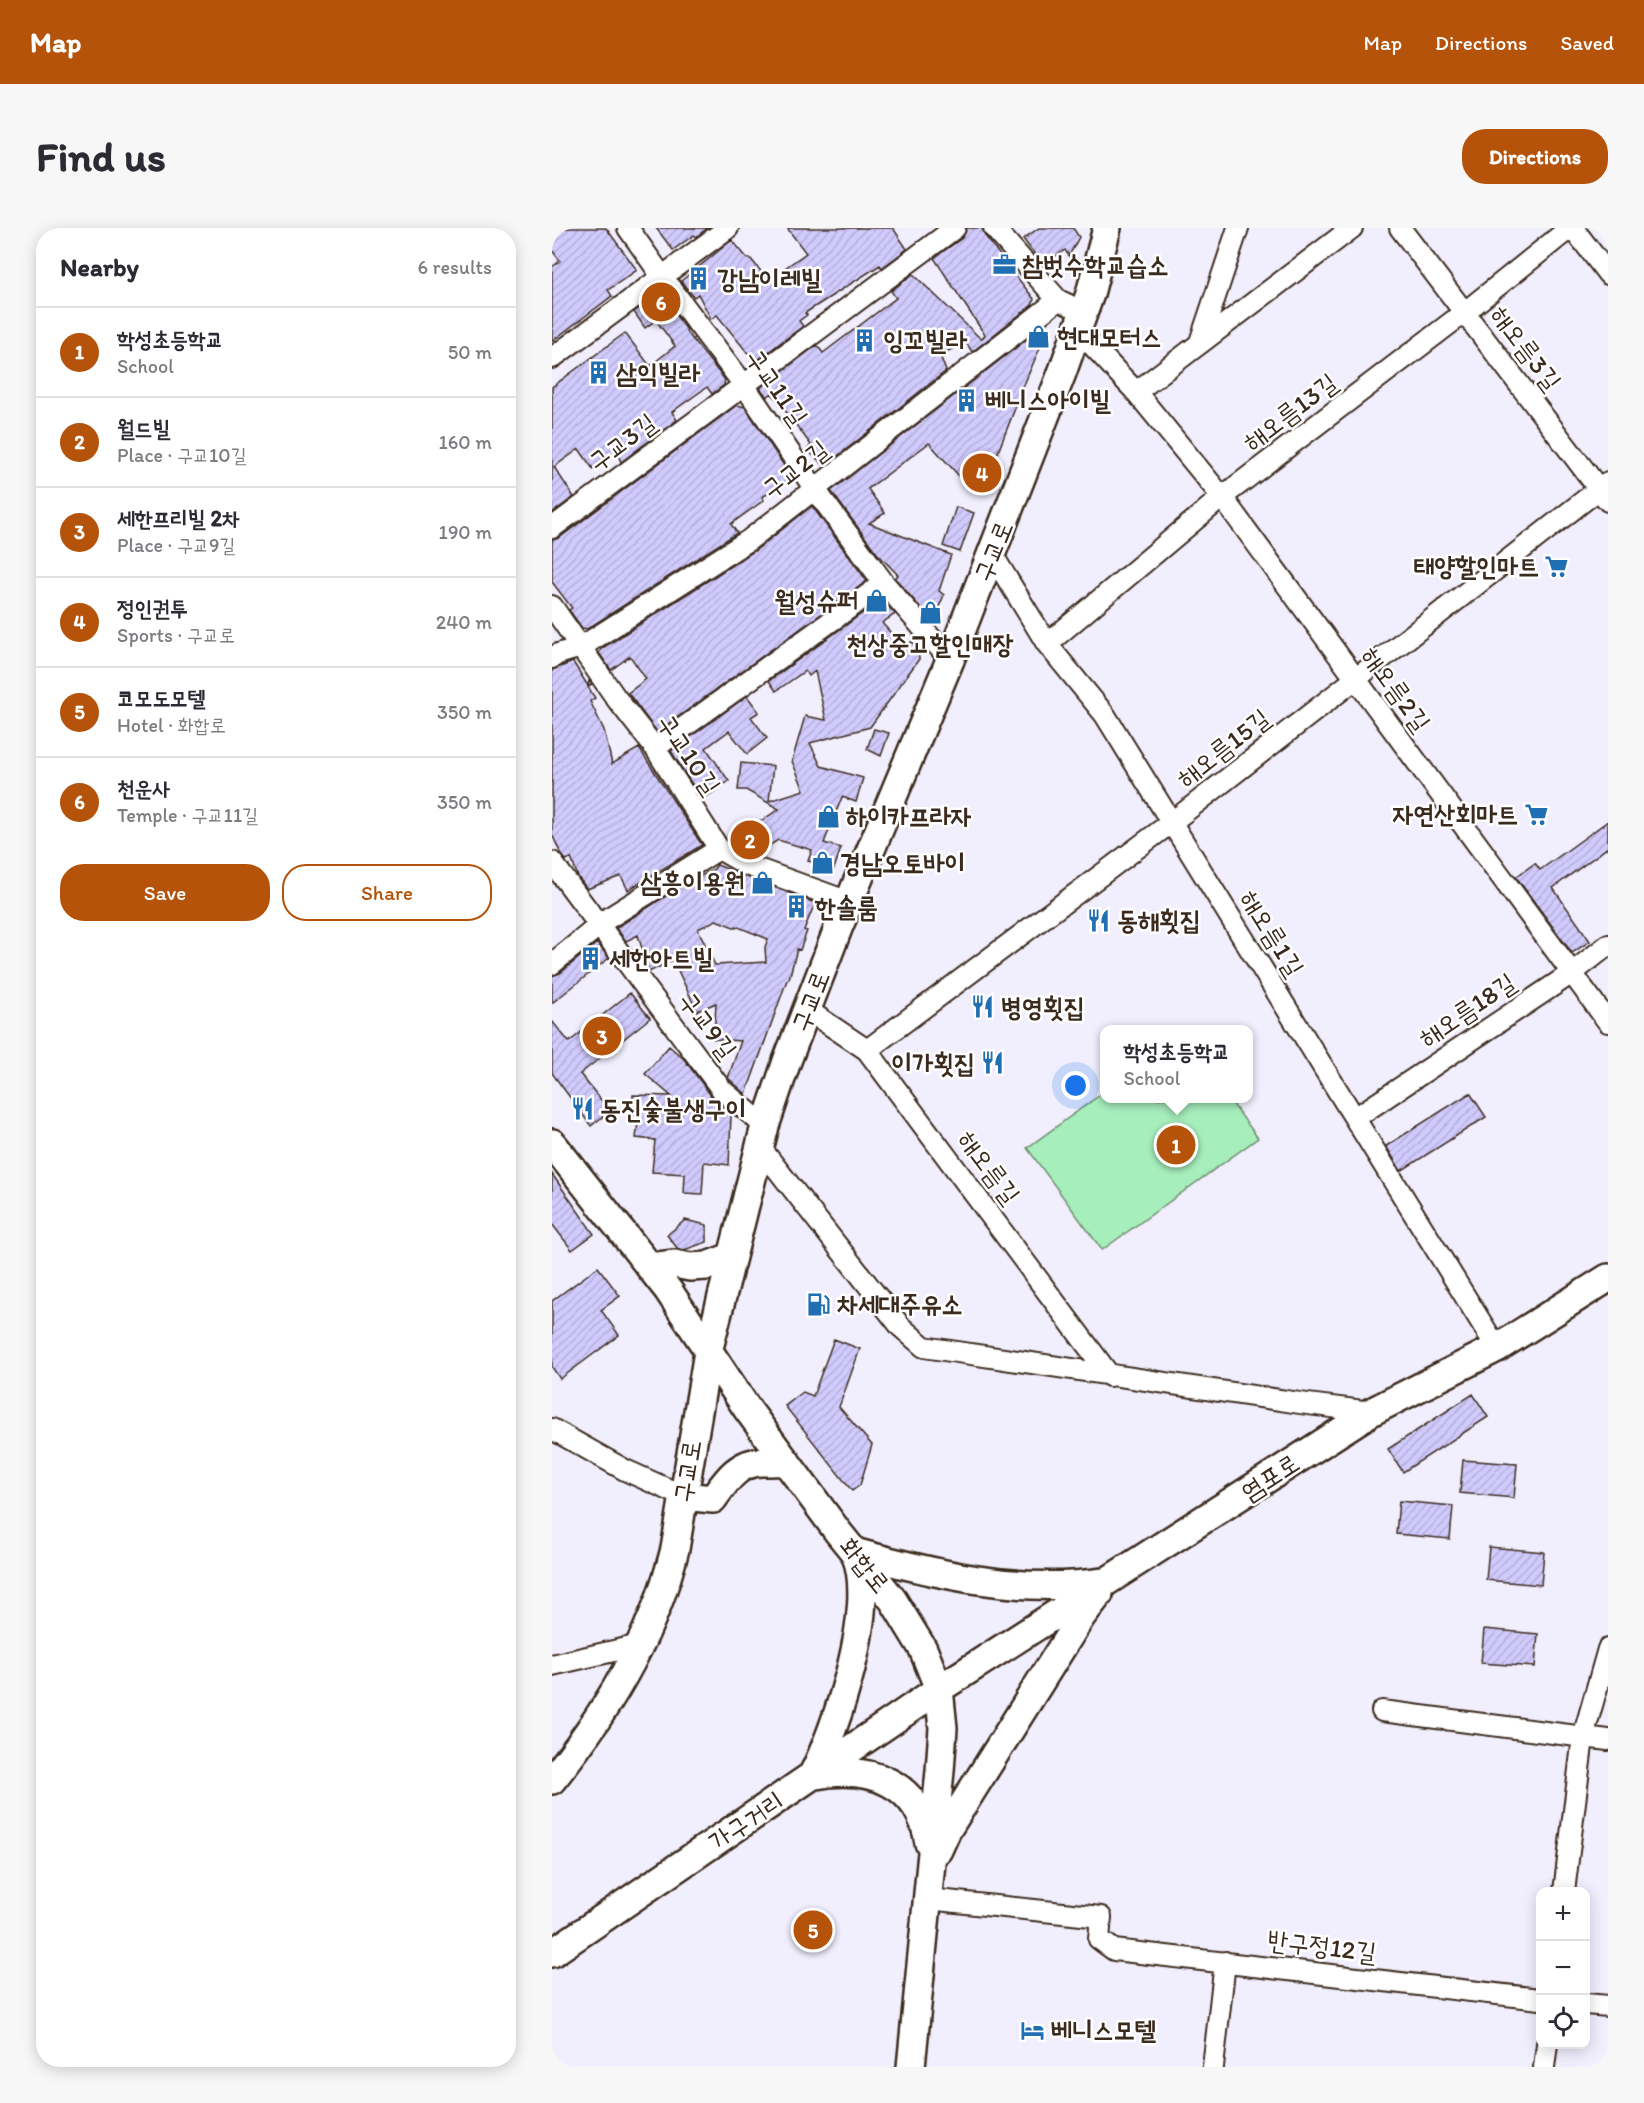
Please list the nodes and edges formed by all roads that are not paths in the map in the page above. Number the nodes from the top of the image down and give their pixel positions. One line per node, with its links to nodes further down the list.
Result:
1 (628, 228): 11 (street, 구교11길)
2 (728, 228): 11 (street)
3 (955, 228): 17 (street, 구교3길)
4 (994, 228): 12 (street)
5 (1107, 228): 14 (main road, 구교로)
6 (1238, 228): 15 (street)
7 (1352, 228): 15 (street)
8 (1400, 228): 13 (street, 해오름3길)
9 (1571, 228): 10 (street); 13 (street, 해오름13길)
10 (1608, 274)
11 (661, 275): 16 (street); 17 (street, 구교11길)
12 (1058, 300): 14 (street); 19 (street, 구교2길)
13 (1465, 312): 20 (street, 해오름3길); 21 (street, 해오름13길)
14 (1081, 321): 18 (street, 해오름2길); 23 (main road, 구교로)
15 (1200, 342): 18 (street)
16 (552, 357)
17 (744, 385): 19 (street, 구교11길); 22 (street, 구교3길)
18 (1136, 392): 21 (street, 해오름2길)
19 (814, 488): 24 (street, 구교11길); 27 (street, 구교2길)
20 (1605, 490): 30 (street, 해오름15길)
21 (1222, 497): 26 (street, 해오름13길); 30 (street, 해오름2길)
22 (552, 528)
23 (992, 554): 26 (street, 해오름1길); 29 (main road, 구교로)
24 (884, 583): 29 (street, 구교11길); 31 (street)
25 (552, 606): 27 (street, 구교10길)
26 (1047, 644): 32 (street, 해오름1길)
27 (581, 647): 28 (street, 구교2길); 31 (street, 구교10길)
28 (552, 658)
29 (950, 660): 35 (main road, 구교로)
30 (1356, 679): 32 (street, 해오름15길); 39 (street, 해오름2길)
31 (655, 748): 33 (street, 구교10길)
32 (1172, 822): 42 (street, 해오름15길); 43 (street, 해오름1길)
33 (719, 849): 35 (street, 구교10길); 36 (street)
34 (552, 862): 36 (street, 구교9길)
35 (849, 902): 40 (main road, 구교로)
36 (599, 925): 38 (street); 44 (street, 구교9길)
37 (1608, 945): 39 (street, 해오름18길)
38 (552, 964)
39 (1572, 973): 41 (street, 해오름2길); 43 (street, 해오름18길)
40 (806, 1009): 42 (street, 해오름길); 44 (main road, 구교로)
41 (1608, 1022)
42 (867, 1050): 51 (street, 해오름길)
43 (1355, 1118): 49 (street, 해오름1길)
44 (762, 1136): 46 (main road, 구교로); 51 (street)
45 (552, 1143): 47 (main road, 화합로)
46 (731, 1257): 47 (main road); 50 (main road, 구교로)
47 (650, 1267): 50 (main road, 화합로)
48 (1608, 1278): 49 (main road, 염포로)
49 (1497, 1348): 52 (main road, 염포로)
50 (708, 1352): 54 (main road, 화합로); 55 (main road, 구교로)
51 (1110, 1376): 52 (street)
52 (1371, 1412): 57 (main road, 염포로)
53 (552, 1429): 55 (street)
54 (786, 1461): 55 (main road); 56 (main road, 화합로)
55 (683, 1496): 58 (main road, 구교로)
56 (854, 1552): 57 (main road); 61 (main road, 화합로); 65 (main road)
57 (1109, 1581): 61 (main road, 염포로); 67 (main road)
58 (640, 1645): 60 (street); 66 (main road, 구교로)
59 (1608, 1649): 63 (street)
60 (552, 1665)
61 (939, 1689): 65 (main road, 가구거리); 67 (main road, 화합로)
62 (1382, 1711): 63 (street)
63 (1583, 1737): 64 (street); 68 (street)
64 (1608, 1740)
65 (812, 1776): 67 (main road); 70 (main road, 가구거리)
66 (552, 1780)
67 (932, 1862): 69 (main road, 화합로)
68 (1565, 1887)
69 (928, 1899): 71 (street, 반구정12길); 76 (main road, 화합로)
70 (552, 1953)
71 (1225, 1962): 72 (street, 반구정12길); 77 (street)
72 (1536, 1999)
73 (1590, 2004): 74 (street)
74 (1608, 2006)
75 (1546, 2049): 78 (street)
76 (911, 2067)
77 (1213, 2067)
78 (1544, 2067)

